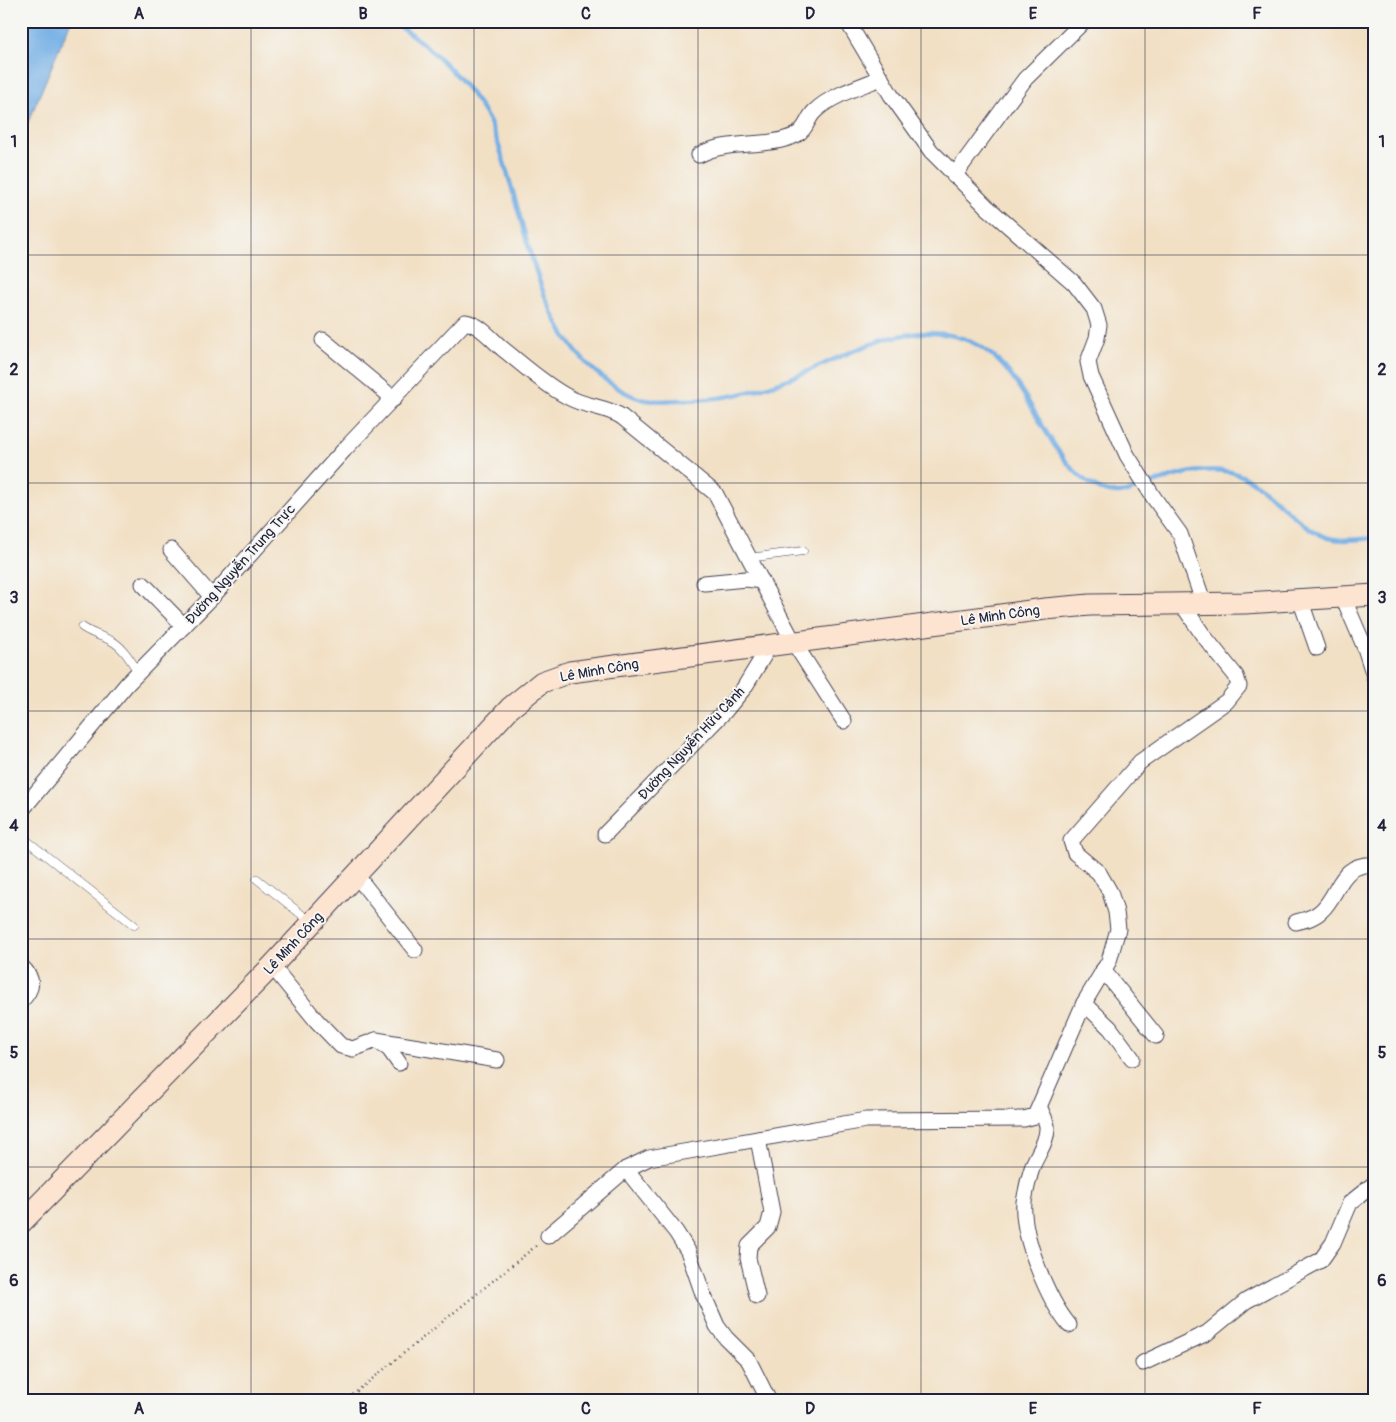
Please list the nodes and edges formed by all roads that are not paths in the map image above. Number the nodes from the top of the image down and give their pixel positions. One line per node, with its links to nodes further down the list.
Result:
1 (847, 21): 3 (street)
2 (1084, 21): 5 (street)
3 (881, 78): 4 (street); 5 (street)
4 (698, 155)
5 (954, 176): 19 (street)
6 (323, 340): 7 (street)
7 (394, 399): 10 (street, Đường Nguyễn Trung Trực); 15 (street, Đường Nguyễn Trung Trực)
8 (171, 550): 15 (street)
9 (802, 551): 10 (lane)
10 (748, 558): 11 (street)
11 (762, 581): 12 (street); 22 (street)
12 (704, 583)
13 (144, 584): 20 (street)
14 (1375, 595): 16 (main road, Lê Minh Công)
15 (212, 597): 20 (street, Đường Nguyễn Trung Trực)
16 (1343, 597): 17 (main road, Lê Minh Công); 26 (street)
17 (1300, 600): 19 (main road, Lê Minh Công); 24 (street)
18 (1182, 604): 19 (main road, Lê Minh Công); 22 (main road, Lê Minh Công); 40 (street)
19 (1204, 604)
20 (184, 626): 25 (street, Đường Nguyễn Trung Trực)
21 (82, 627): 25 (lane)
22 (794, 643): 23 (main road, Lê Minh Công); 27 (street)
23 (769, 647): 29 (street, Đường Nguyễn Hữu Cảnh); 32 (main road, Lê Minh Công)
24 (1317, 648)
25 (138, 672): 28 (street, Đường Nguyễn Trung Trực)
26 (1375, 679)
27 (844, 721)
28 (21, 812)
29 (605, 834)
30 (21, 836): 36 (lane)
31 (1375, 865): 34 (street)
32 (356, 875): 35 (main road, Lê Minh Công); 37 (street)
33 (256, 879): 35 (lane)
34 (1296, 922)
35 (312, 923): 39 (main road, Lê Minh Công)
36 (134, 925)
37 (415, 950)
38 (21, 966): 41 (street)
39 (272, 966): 44 (street); 52 (main road, Lê Minh Công)
40 (1103, 970): 42 (street); 43 (street)
41 (21, 1001)
42 (1084, 1004): 45 (street); 48 (street)
43 (1156, 1036)
44 (376, 1040): 46 (street); 47 (street)
45 (1132, 1058)
46 (497, 1060)
47 (399, 1063)
48 (1040, 1108): 49 (street); 55 (street)
49 (758, 1139): 50 (street); 54 (street)
50 (626, 1169): 53 (street); 57 (street)
51 (1375, 1183): 56 (street)
52 (21, 1223)
53 (548, 1236)
54 (757, 1296)
55 (1070, 1325)
56 (1143, 1363)
57 (769, 1401)

